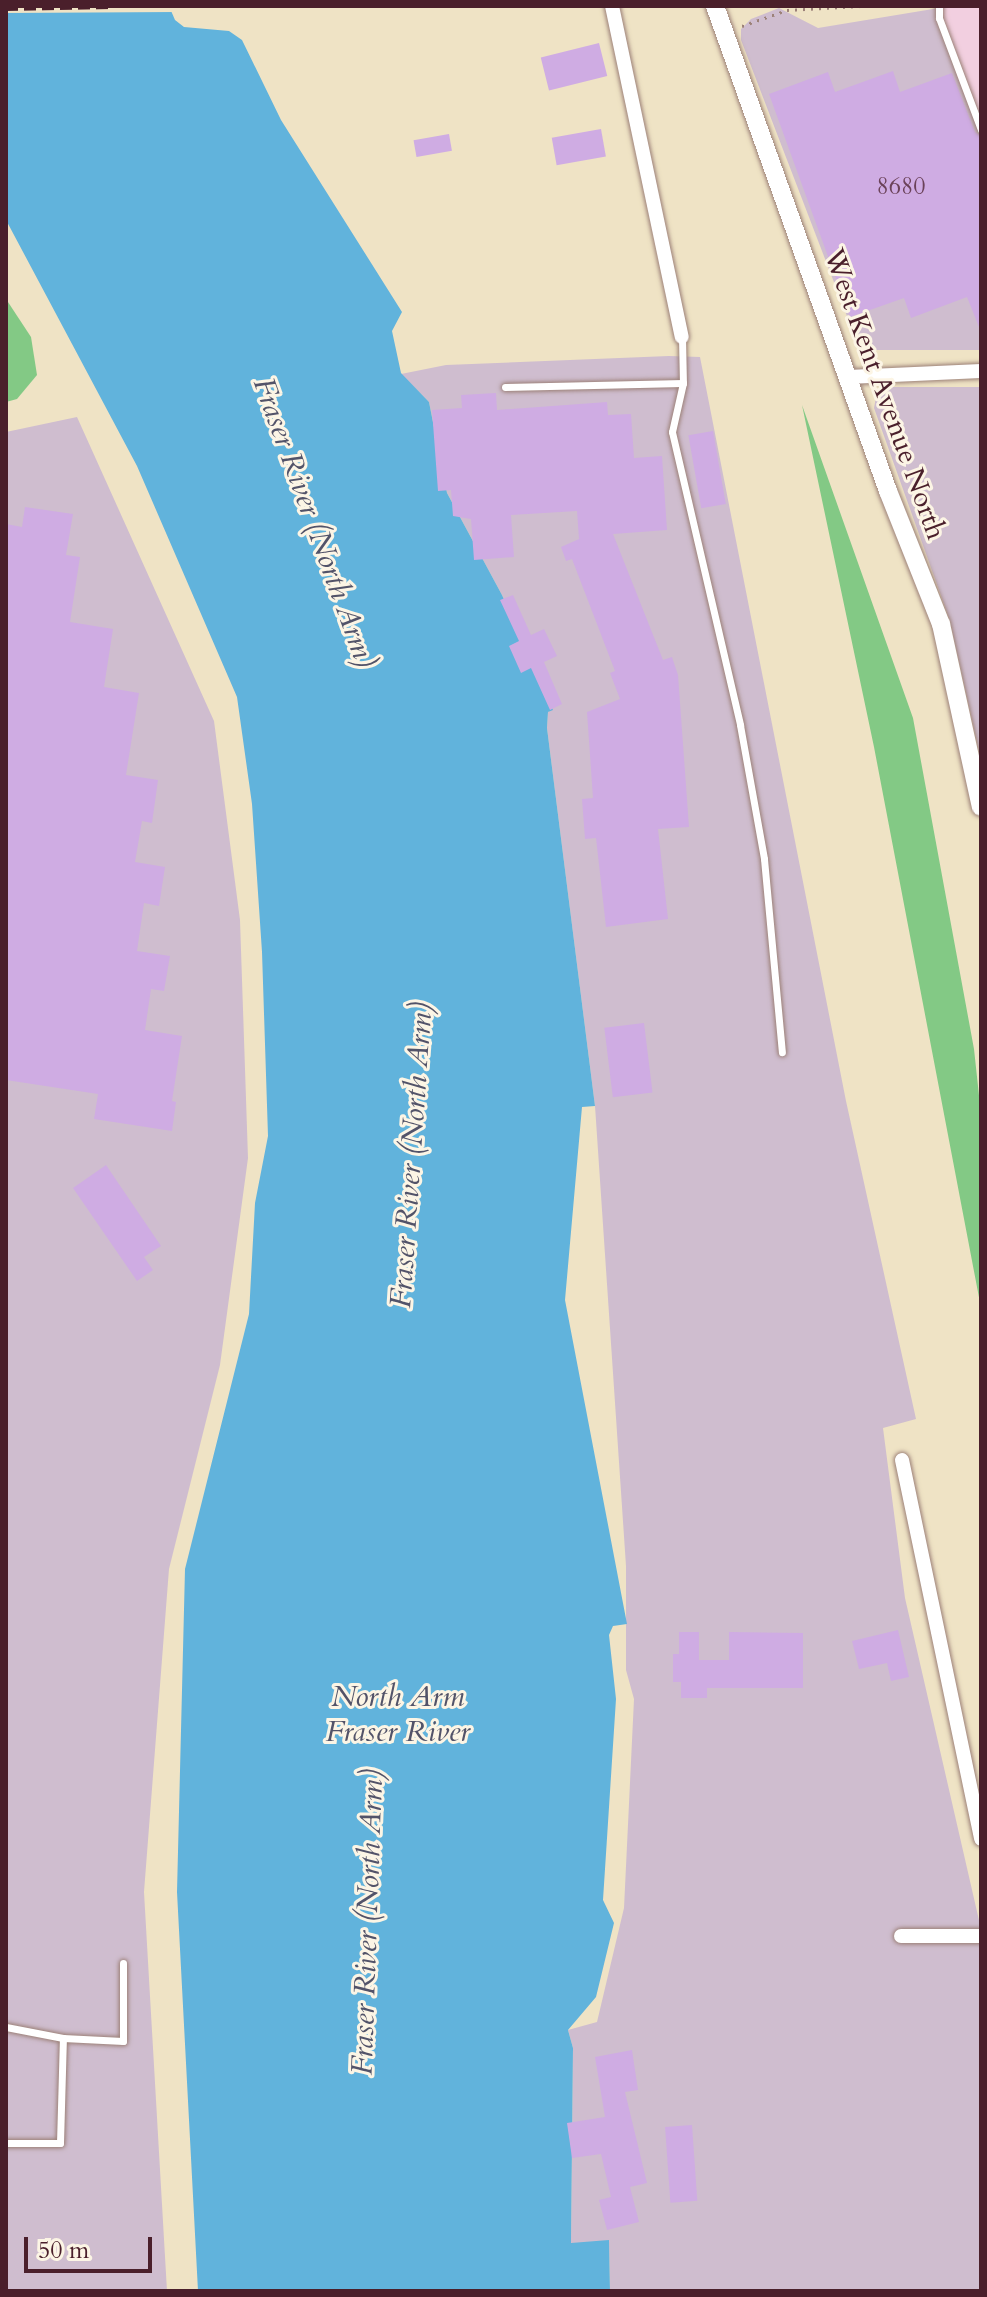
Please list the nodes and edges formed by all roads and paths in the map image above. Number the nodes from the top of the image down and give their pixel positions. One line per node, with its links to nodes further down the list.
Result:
1 (612, 6): 8 (street)
2 (715, 6): 10 (street, West Kent Avenue North)
3 (861, 6): 5 (path)
4 (939, 6): 7 (lane)
5 (794, 8): 6 (path)
6 (745, 26)
7 (981, 130)
8 (682, 337): 11 (lane)
9 (981, 371): 10 (street)
10 (848, 377): 13 (street, West Kent Avenue North)
11 (683, 383): 12 (lane); 15 (lane)
12 (505, 387)
13 (978, 779): 14 (street, West Kent Avenue North)
14 (981, 807)
15 (782, 1052)
16 (902, 1460): 17 (street)
17 (981, 1839)
18 (901, 1936): 19 (street)
19 (981, 1936)
20 (123, 1963): 22 (lane)
21 (6, 2027): 22 (lane)
22 (63, 2038): 23 (lane)
23 (6, 2143)

